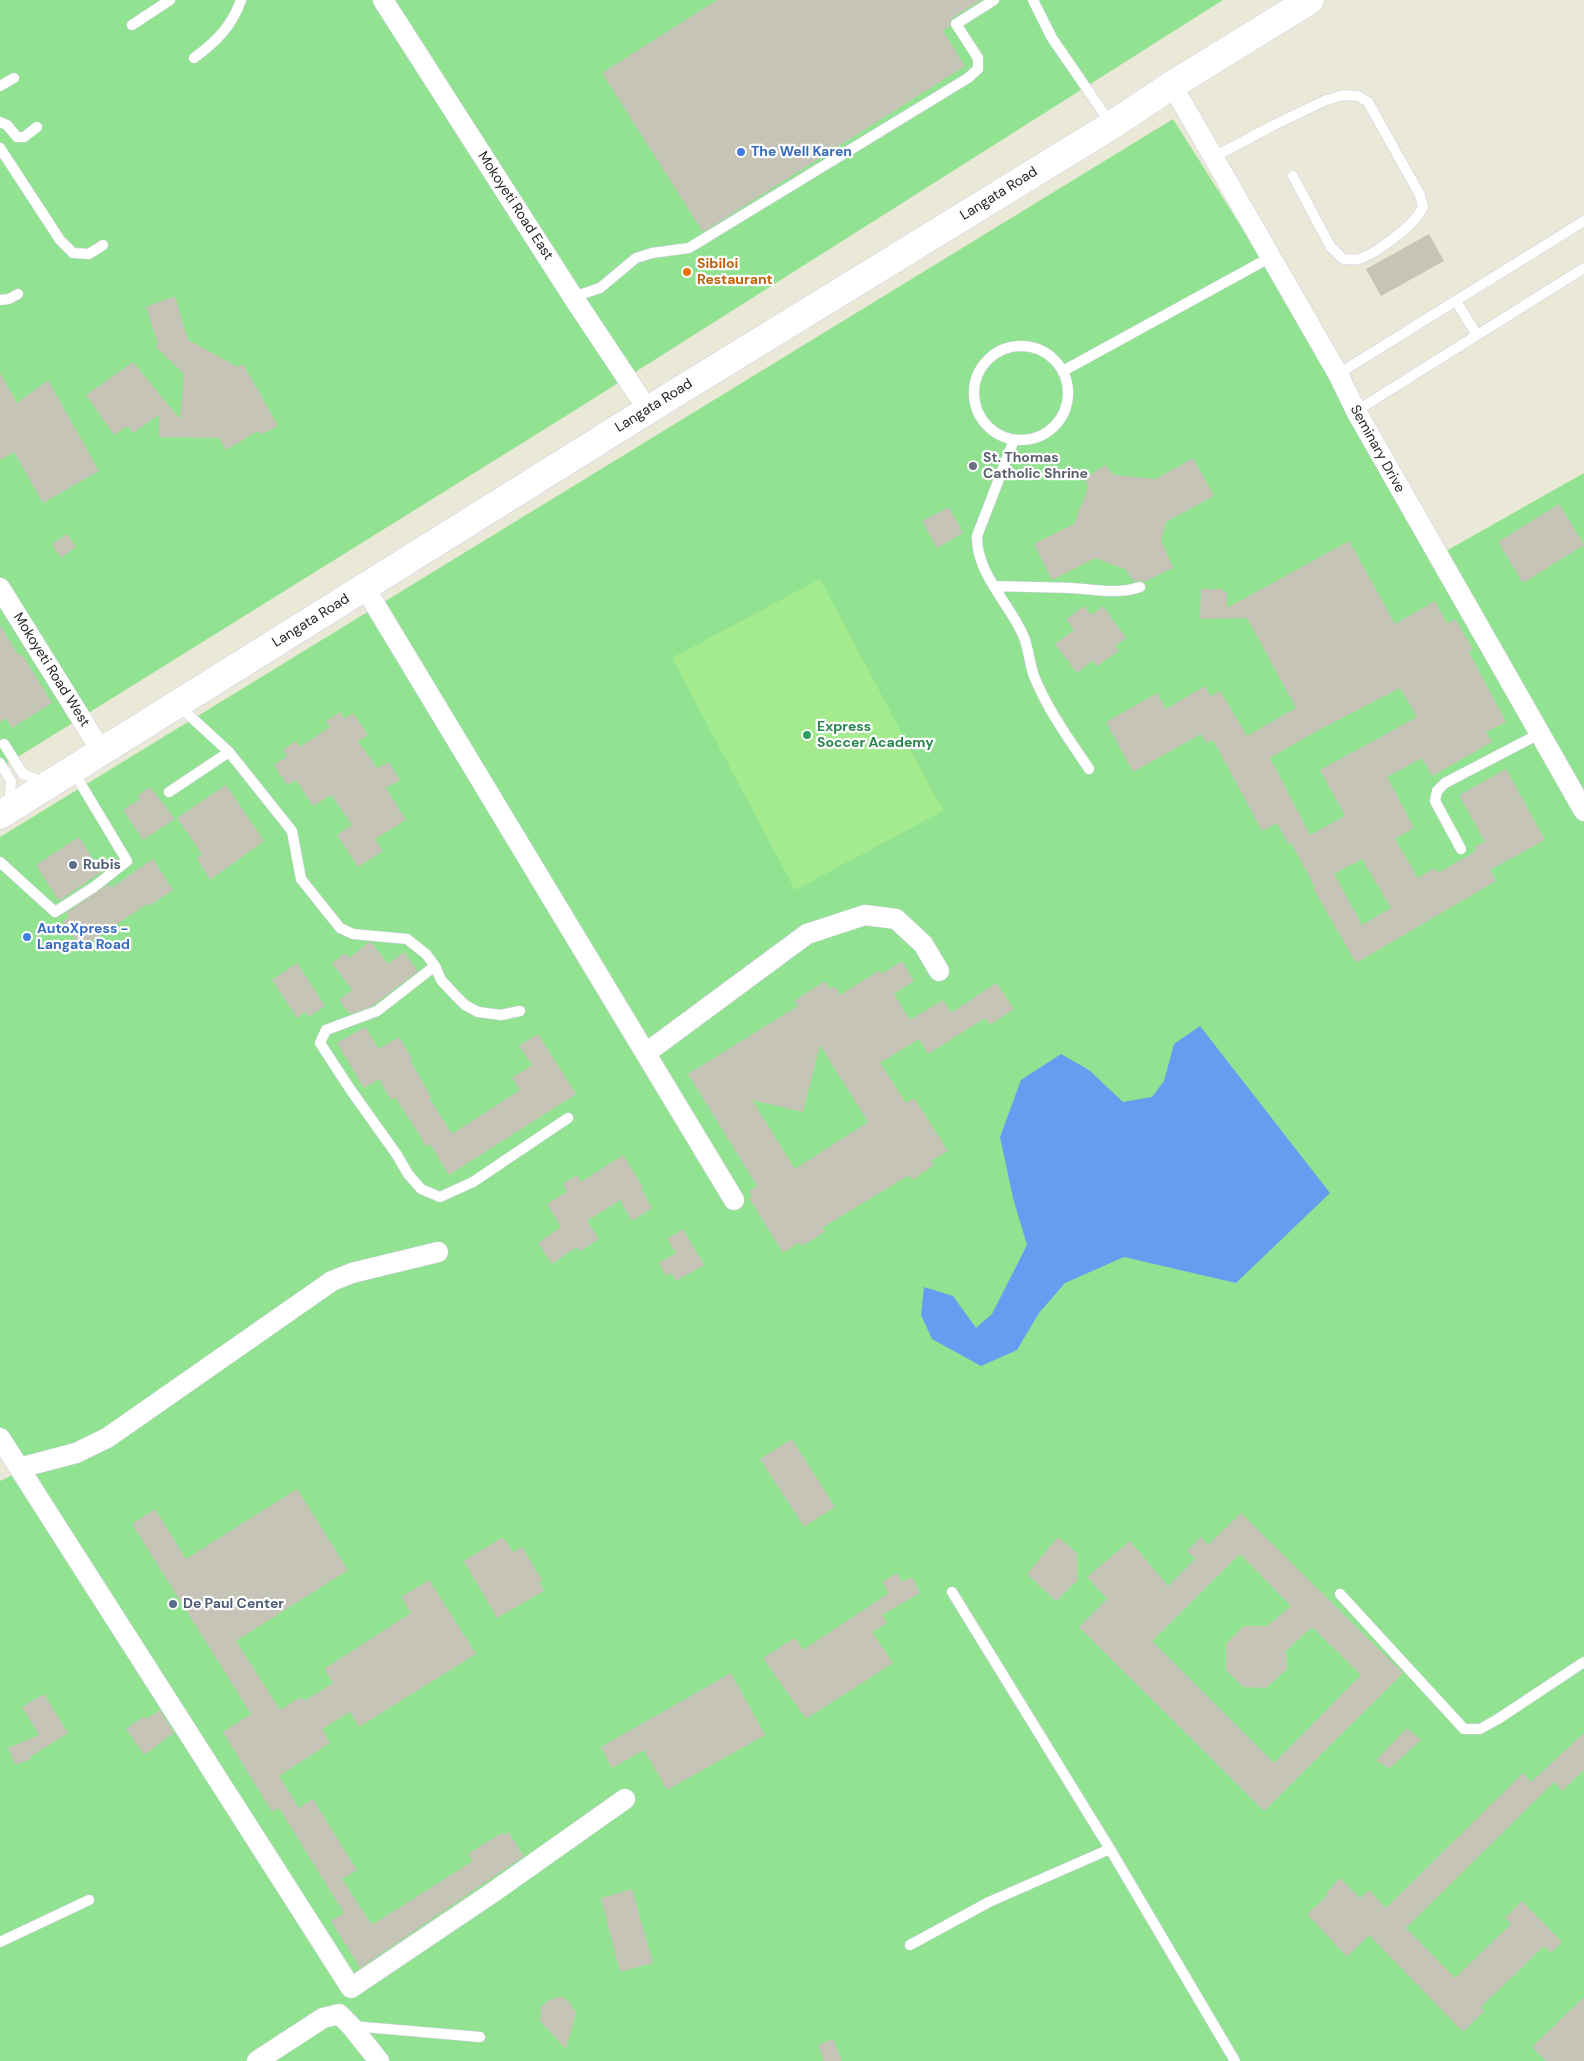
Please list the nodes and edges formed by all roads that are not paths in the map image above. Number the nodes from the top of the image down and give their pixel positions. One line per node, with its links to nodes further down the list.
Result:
1 (170, 0): 7 (lane)
2 (241, 0): 8 (lane)
3 (383, 0): 23 (street, Mokoyeti Road East)
4 (994, 0): 23 (lane)
5 (1033, 0): 13 (lane)
6 (1310, 0): 10 (main road, Langata Road)
7 (132, 26)
8 (194, 58)
9 (14, 78): 11 (lane)
10 (1172, 85): 13 (main road, Langata Road); 16 (street, Seminary Drive)
11 (0, 86)
12 (0, 122): 14 (lane)
13 (1112, 125): 29 (main road, Langata Road)
14 (37, 127)
15 (0, 148): 19 (lane)
16 (1214, 157): 17 (lane); 20 (street, Seminary Drive)
17 (1293, 176)
18 (1584, 221): 25 (lane)
19 (103, 245)
20 (1271, 257): 27 (lane); 28 (street, Seminary Drive)
21 (1584, 268): 26 (lane)
22 (18, 294): 24 (lane)
23 (573, 297): 29 (street, Mokoyeti Road East)
24 (0, 300)
25 (1456, 301): 26 (lane); 28 (lane)
26 (1477, 335): 30 (lane)
27 (1063, 371): 31 (lane); 31 (lane)
28 (1338, 374): 30 (street, Seminary Drive)
29 (648, 410): 35 (main road, Langata Road)
30 (1356, 411): 37 (street, Seminary Drive)
31 (1014, 440): 32 (lane)
32 (995, 586): 33 (lane); 42 (lane)
33 (1140, 587)
34 (0, 588): 39 (street, Mokoyeti Road West)
35 (364, 588): 36 (main road, Langata Road); 53 (street)
36 (177, 705): 39 (main road, Langata Road); 40 (lane)
37 (1539, 734): 46 (street, Seminary Drive); 48 (lane)
38 (4, 744): 44 (lane)
39 (102, 752): 43 (main road, Langata Road)
40 (229, 752): 45 (lane); 50 (lane)
41 (0, 763): 47 (lane)
42 (1089, 769)
43 (72, 770): 44 (main road, Langata Road); 49 (lane)
44 (49, 785): 47 (main road, Langata Road)
45 (169, 792)
46 (1584, 812)
47 (4, 813)
48 (1461, 849)
49 (0, 862)
50 (435, 966): 52 (lane); 54 (lane)
51 (939, 971): 53 (street)
52 (520, 1011)
53 (646, 1053): 55 (street)
54 (568, 1118)
55 (734, 1200)
56 (438, 1252): 58 (street)
57 (0, 1438): 58 (street)
58 (19, 1468): 62 (street)
59 (952, 1592): 63 (lane)
60 (1340, 1594): 61 (lane)
61 (1584, 1662)
62 (625, 1799)
63 (1110, 1849): 66 (lane); 71 (lane)
64 (89, 1900): 65 (lane)
65 (0, 1942)
66 (910, 1945)
67 (351, 2026): 68 (lane); 69 (street); 70 (street)
68 (480, 2037)
69 (257, 2061)
70 (380, 2061)
71 (1235, 2061)

